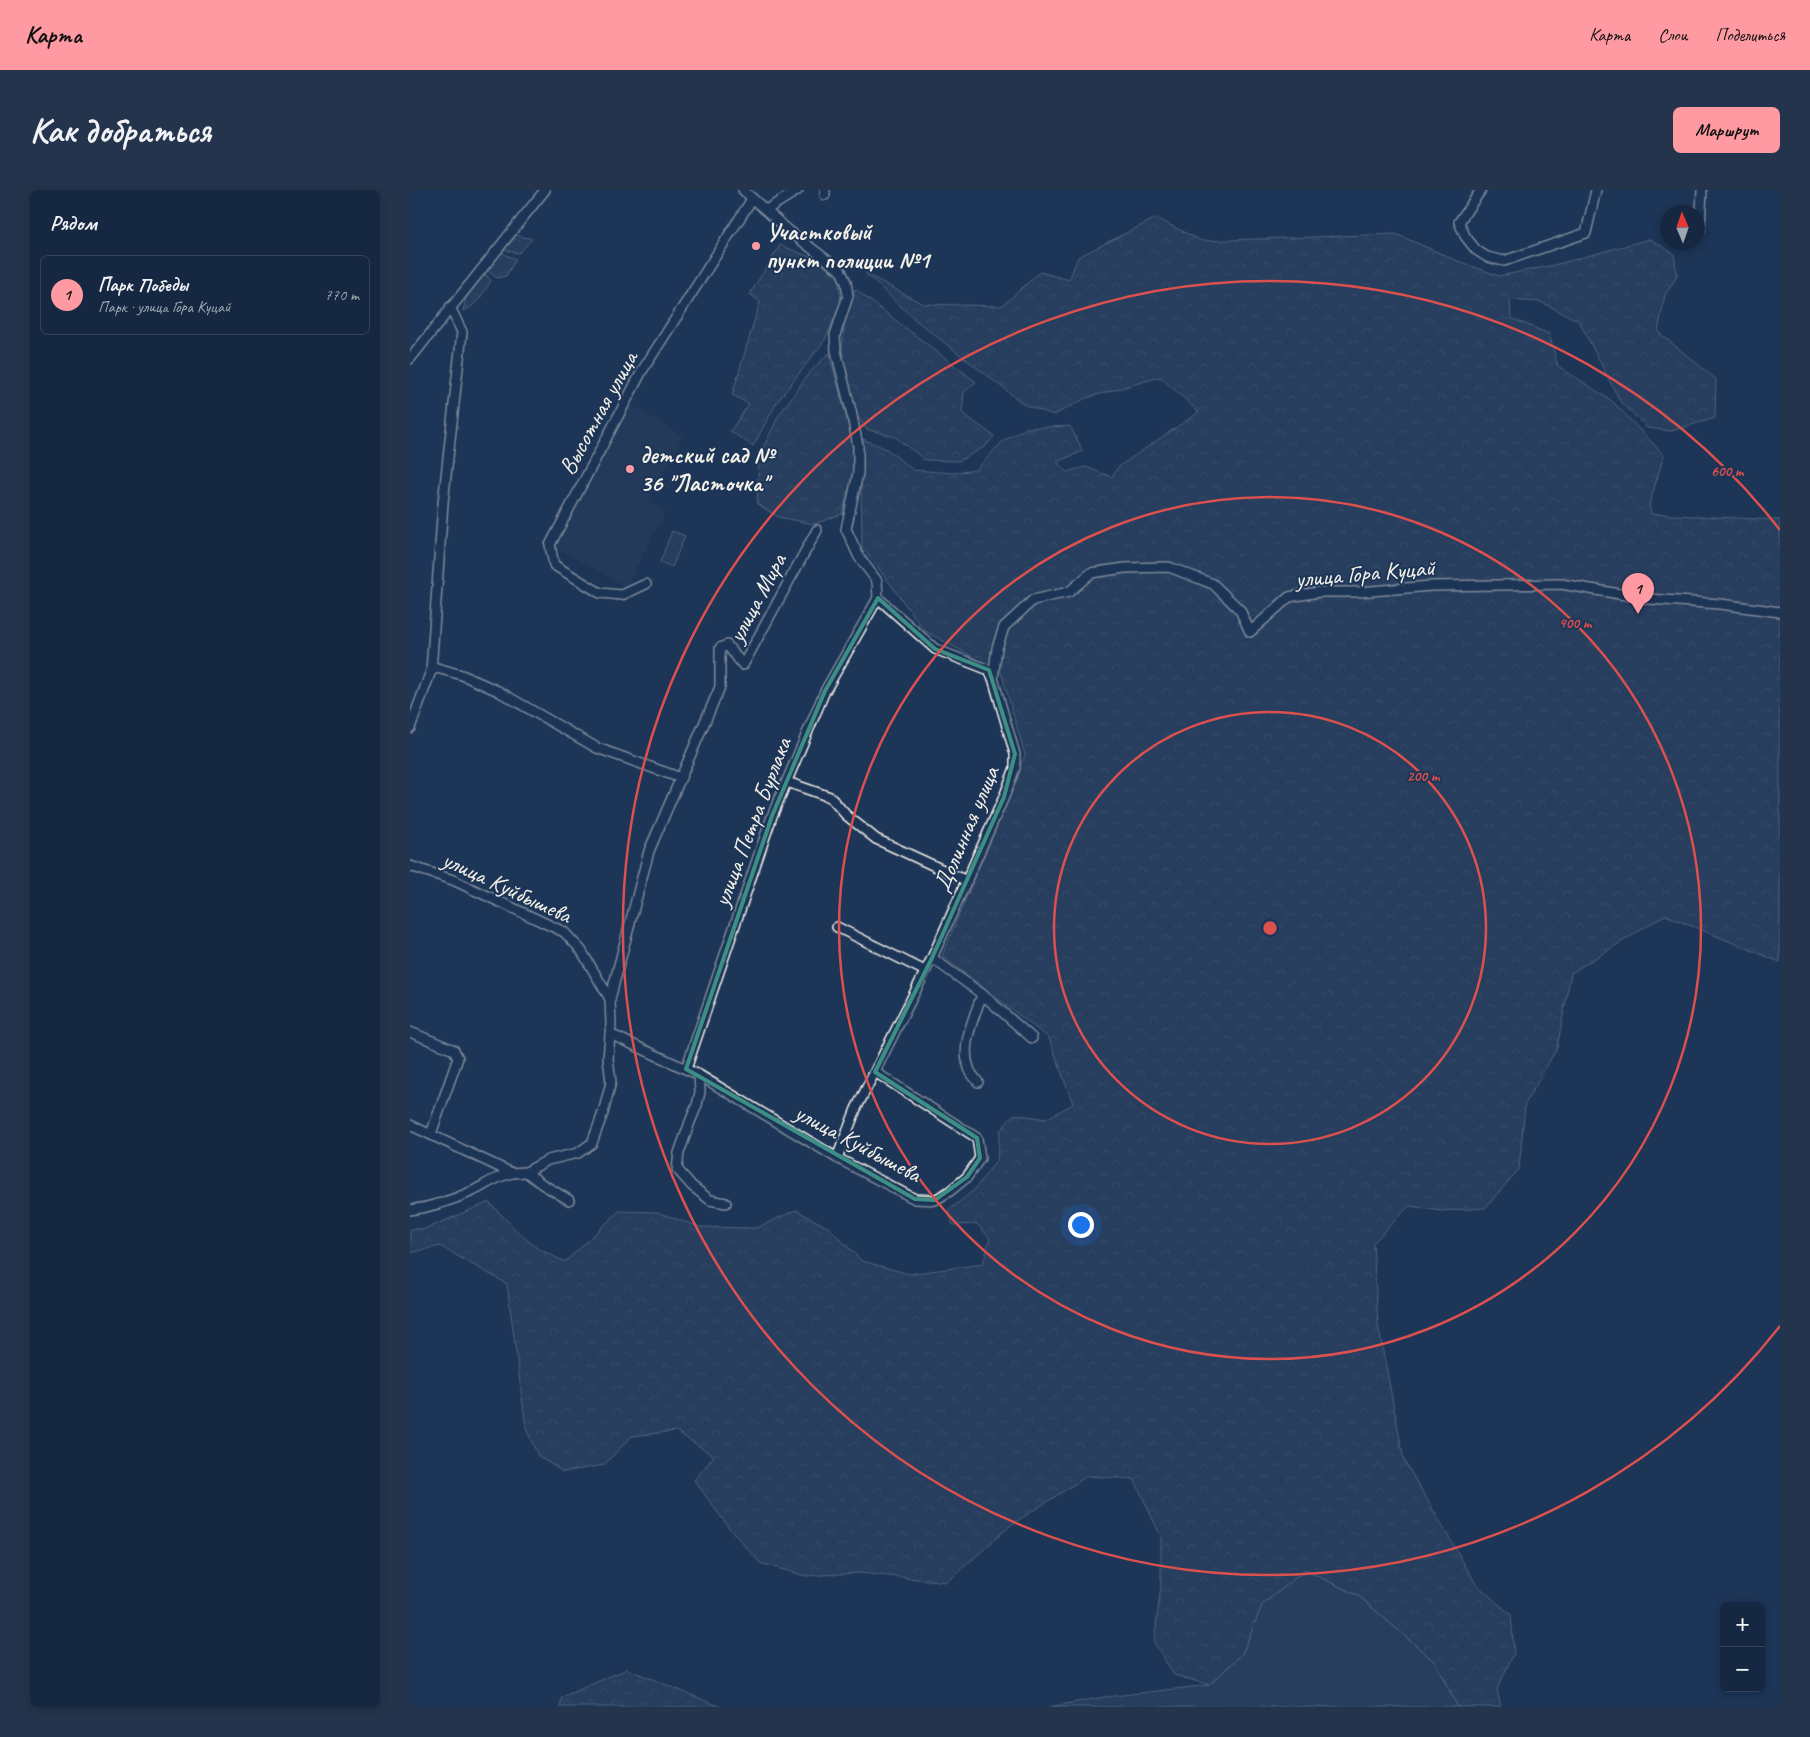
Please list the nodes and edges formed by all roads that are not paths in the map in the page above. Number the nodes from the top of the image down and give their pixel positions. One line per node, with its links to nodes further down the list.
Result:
1 (545, 190): 10 (street)
2 (742, 190): 7 (street)
3 (798, 190): 9 (street)
4 (1481, 190): 5 (street)
5 (1596, 190)
6 (1702, 190): 8 (street)
7 (752, 199): 9 (street); 13 (street, Высотная улица)
8 (1701, 205)
9 (766, 210): 14 (street)
10 (450, 307): 11 (street); 16 (street)
11 (410, 359)
12 (817, 530): 19 (street, улица Мира)
13 (646, 584)
14 (878, 598): 17 (street); 20 (street, улица Петра Бурлака)
15 (1780, 612): 17 (street, улица Гора Куцай)
16 (431, 671): 18 (street); 19 (street)
17 (993, 678): 22 (street, Долинная улица)
18 (410, 728)
19 (681, 778): 27 (street, улица Мира)
20 (787, 782): 22 (street); 31 (street, улица Петра Бурлака)
21 (410, 866): 27 (street, улица Куйбышева)
22 (966, 881): 24 (street, Долинная улица)
23 (837, 927): 25 (street)
24 (932, 958): 25 (street, Долинная улица); 26 (street)
25 (925, 971): 32 (street, Долинная улица)
26 (982, 994): 30 (street); 34 (street)
27 (610, 999): 29 (street, улица Куйбышева)
28 (410, 1032): 36 (street)
29 (610, 1034): 31 (street, улица Куйбышева); 38 (street, улица Куйбышева)
30 (1032, 1038)
31 (686, 1069): 33 (street, улица Куйбышева)
32 (874, 1072): 37 (street, Долинная улица); 37 (street, улица Куйбышева)
33 (698, 1075): 37 (street, улица Куйбышева); 41 (street)
34 (978, 1082)
35 (410, 1125): 36 (street)
36 (431, 1134): 39 (street)
37 (837, 1158)
38 (526, 1172): 39 (street); 40 (street)
39 (512, 1173): 42 (street)
40 (569, 1200)
41 (726, 1203)
42 (410, 1210)

